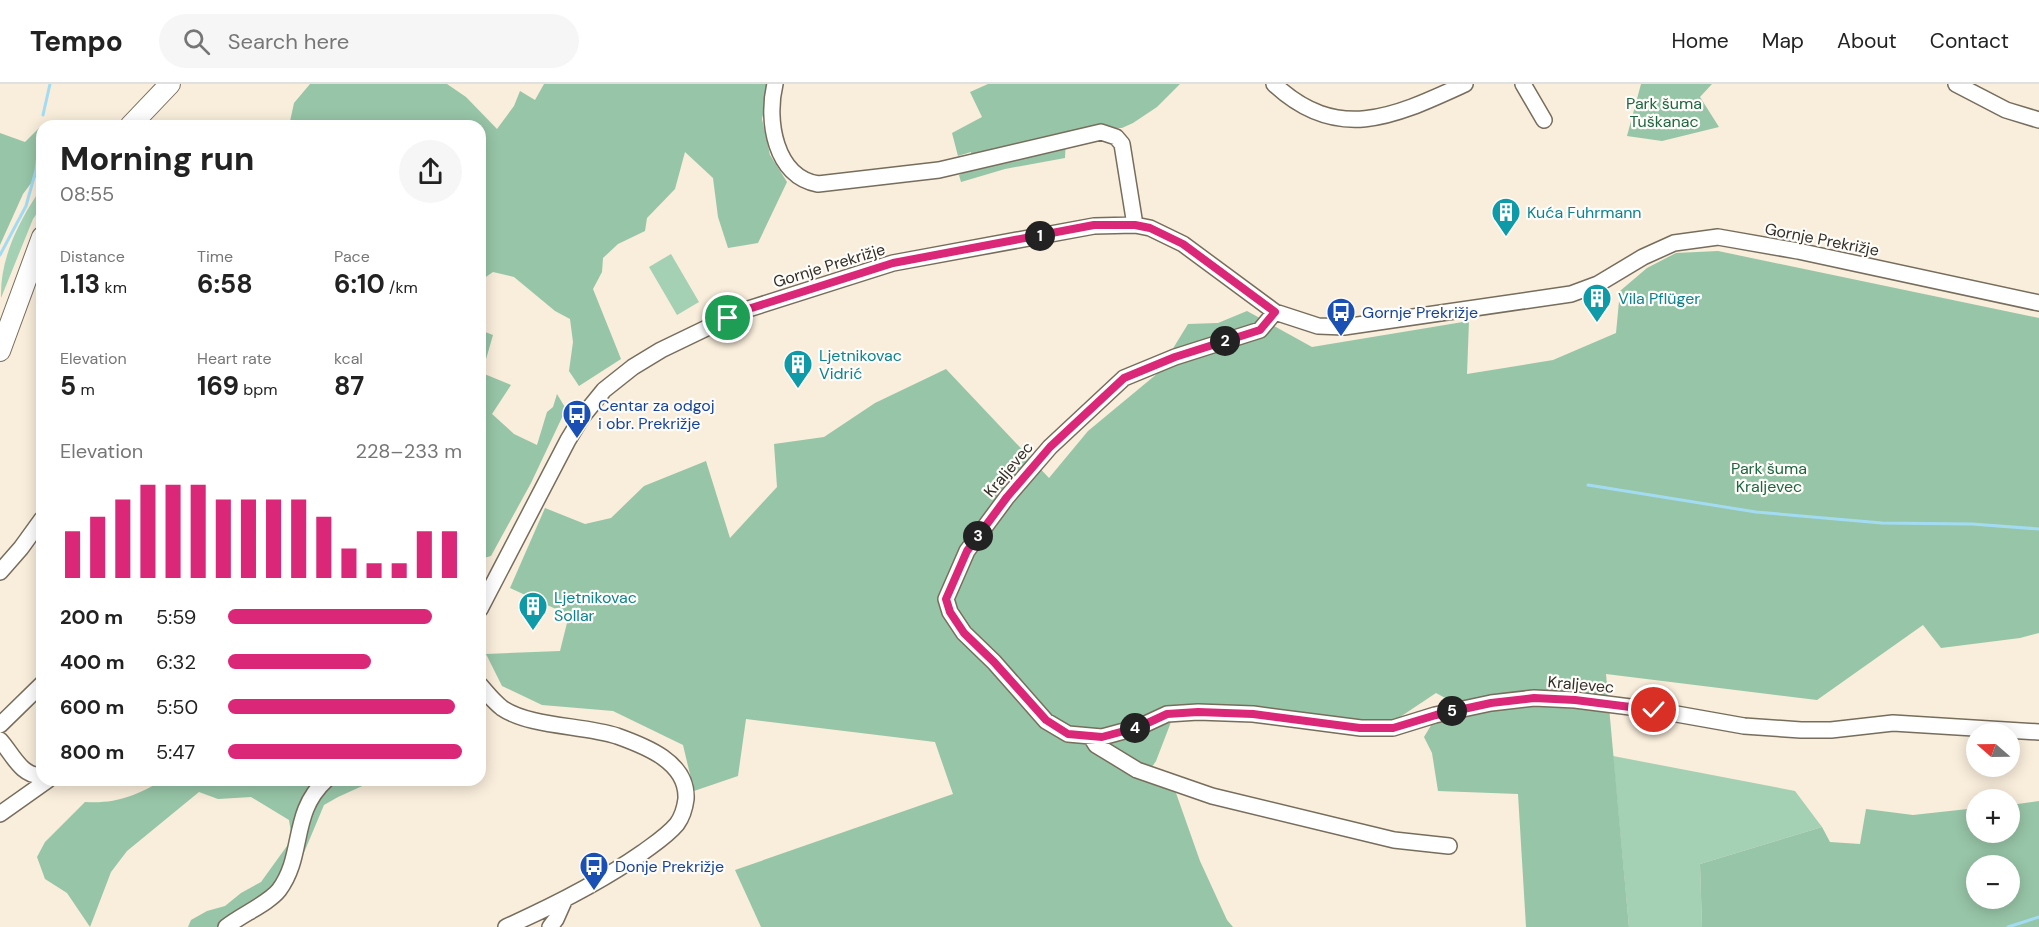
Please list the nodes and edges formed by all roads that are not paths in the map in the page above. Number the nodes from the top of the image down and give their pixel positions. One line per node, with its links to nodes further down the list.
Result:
1 (170, 84): 7 (main road)
2 (775, 84): 10 (street)
3 (1274, 84): 4 (street)
4 (1465, 84)
5 (1523, 84): 8 (street)
6 (1956, 84): 9 (street)
7 (136, 120)
8 (1544, 120)
9 (2039, 120)
10 (1135, 225): 13 (street, Gornje Prekrižje); 17 (street, Gornje Prekrižje)
11 (36, 260): 14 (main road)
12 (2039, 303): 13 (street, Gornje Prekrižje)
13 (1275, 312): 22 (street, Kraljevec)
14 (0, 351)
15 (36, 527): 16 (street)
16 (0, 572)
17 (486, 585)
18 (36, 690): 20 (street)
19 (486, 691): 29 (street)
20 (0, 725)
21 (2039, 732): 22 (street, Kraljevec)
22 (1090, 736): 28 (street, Kraljevec)
23 (0, 740): 24 (street)
24 (36, 776)
25 (40, 786): 27 (street)
26 (321, 786): 30 (street)
27 (0, 814)
28 (1449, 846)
29 (564, 901): 31 (street); 32 (street)
30 (226, 927)
31 (506, 927)
32 (550, 927)

